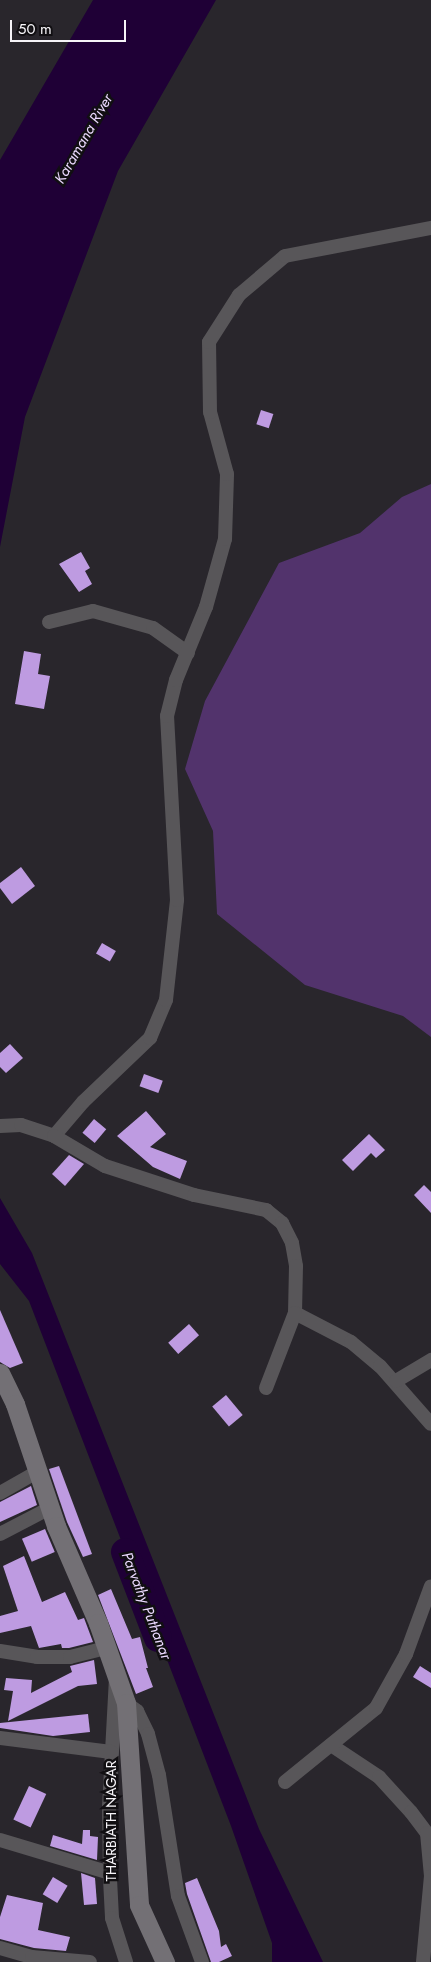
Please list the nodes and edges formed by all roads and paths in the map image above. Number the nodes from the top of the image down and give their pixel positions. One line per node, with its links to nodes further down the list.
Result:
1 (431, 228): 3 (street)
2 (49, 622): 3 (street)
3 (188, 653): 5 (street)
4 (0, 1126): 5 (street)
5 (54, 1136): 6 (street)
6 (295, 1313): 9 (street); 10 (street)
7 (431, 1360): 9 (street)
8 (0, 1373): 12 (street)
9 (396, 1381): 11 (street)
10 (266, 1388)
11 (431, 1424)
12 (37, 1472): 13 (street); 14 (street)
13 (0, 1492)
14 (50, 1508): 15 (street); 17 (street)
15 (0, 1534)
16 (431, 1586): 22 (street)
17 (106, 1648): 18 (street); 19 (street)
18 (0, 1652)
19 (116, 1677): 20 (street); 23 (street, THARBIATH NAGAR)
20 (126, 1703): 32 (street); 33 (street)
21 (0, 1738): 23 (street)
22 (331, 1745): 24 (street); 27 (street)
23 (111, 1752): 26 (street, THARBIATH NAGAR)
24 (285, 1782)
25 (0, 1840): 26 (street)
26 (110, 1873): 31 (street, THARBIATH NAGAR)
27 (431, 1876): 34 (street)
28 (0, 1948): 29 (street)
29 (31, 1959): 30 (street)
30 (90, 1962)
31 (126, 1962)
32 (165, 1962)
33 (202, 1962)
34 (423, 1962)

